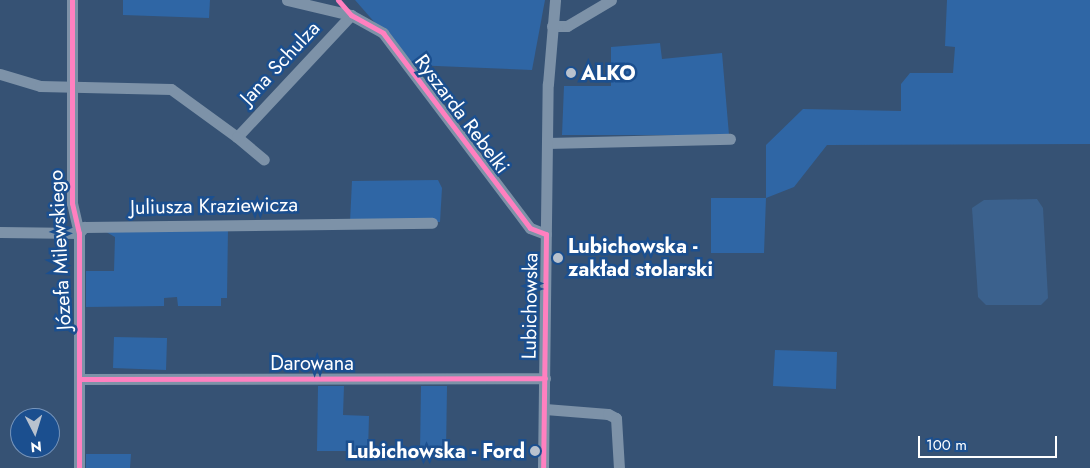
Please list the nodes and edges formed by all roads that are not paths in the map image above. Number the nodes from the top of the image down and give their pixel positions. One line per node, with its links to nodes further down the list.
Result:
1 (72, 0): 8 (street, Józefa Milewskiego)
2 (287, 0): 5 (street, Ryszarda Rebelki)
3 (555, 0): 6 (street, Lubichowska)
4 (611, 0): 6 (street)
5 (350, 15): 9 (street, Jana Schulza); 16 (street, Ryszarda Rebelki)
6 (552, 26): 11 (street, Lubichowska)
7 (0, 74): 8 (street)
8 (70, 86): 9 (street); 15 (street, Józefa Milewskiego)
9 (237, 137): 12 (street)
10 (730, 139): 11 (street)
11 (547, 143): 16 (street, Lubichowska)
12 (264, 160)
13 (432, 223): 15 (street, Juliusza Kraziewicza)
14 (0, 232): 15 (street, Juliusza Kraziewicza)
15 (79, 233): 18 (street, Józefa Milewskiego)
16 (546, 234): 17 (street, Lubichowska)
17 (545, 378): 18 (street, Darowana); 19 (street, Lubichowska)
18 (80, 379): 20 (street, Józefa Milewskiego)
19 (545, 410): 21 (street, Lubichowska); 22 (street)
20 (79, 468)
21 (543, 468)
22 (618, 468)

